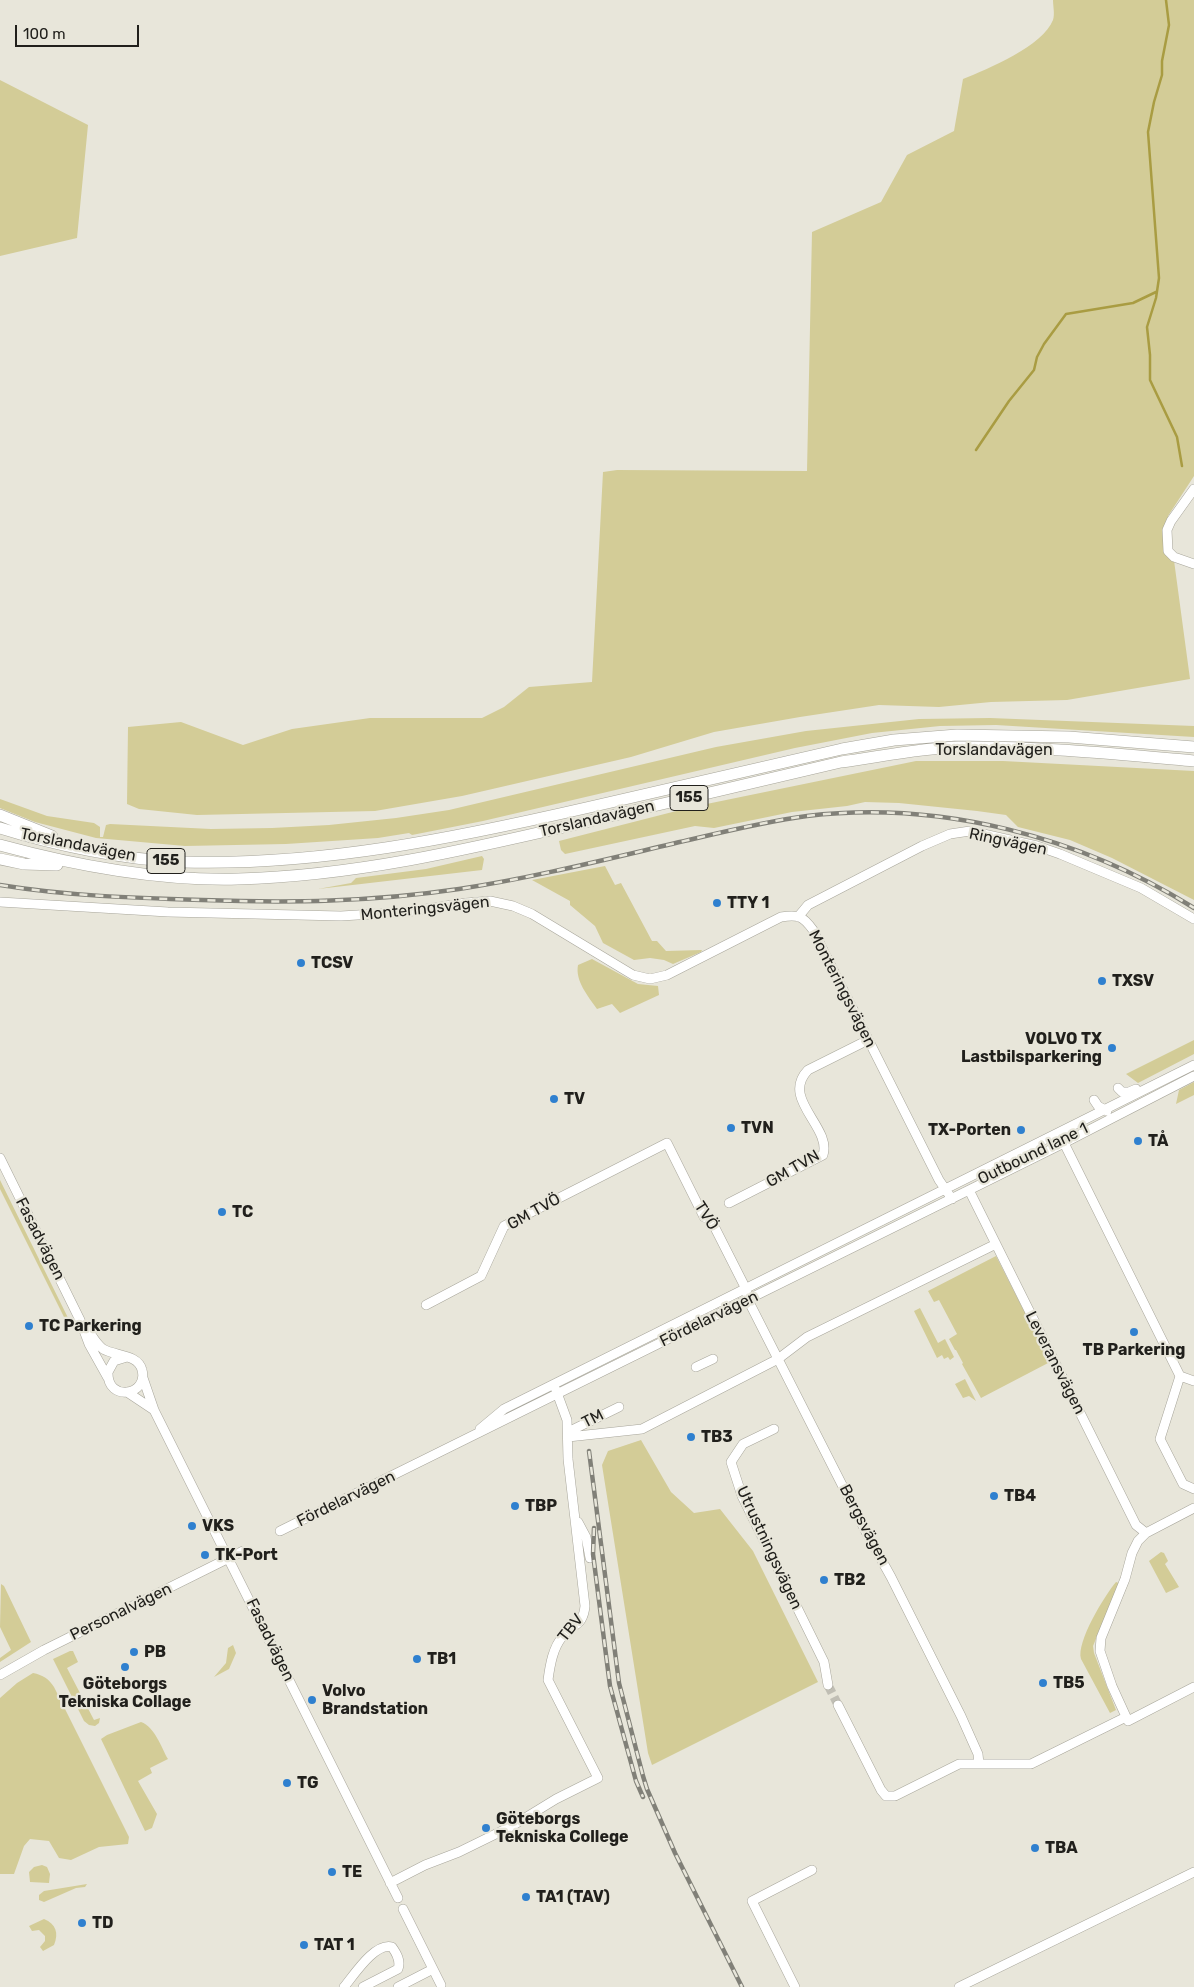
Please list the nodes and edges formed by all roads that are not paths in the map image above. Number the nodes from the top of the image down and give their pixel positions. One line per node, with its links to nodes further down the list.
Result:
1 (1194, 489): 2 (street)
2 (1194, 564)
3 (1194, 747): 8 (main road, Torslandavägen / 155)
4 (1194, 761): 10 (main road, Torslandavägen / 155)
5 (0, 815): 8 (main road)
6 (0, 828): 8 (main road, Torslandavägen / 155)
7 (0, 845): 10 (main road, Torslandavägen / 155)
8 (79, 847)
9 (0, 859): 10 (main road)
10 (78, 865)
11 (0, 902): 12 (street, Monteringsvägen)
12 (798, 916): 13 (street, Ringvägen); 14 (street, Monteringsvägen)
13 (1194, 919)
14 (868, 1040): 27 (street, Monteringsvägen); 28 (street, GM TVN)
15 (1194, 1065): 17 (street)
16 (1194, 1076): 19 (street)
17 (1155, 1084): 18 (street); 20 (street)
18 (1118, 1088)
19 (1134, 1108): 21 (street); 23 (street)
20 (1104, 1110): 21 (street); 22 (street); 22 (street)
21 (1117, 1112): 23 (street, Outbound lane 1)
22 (1086, 1117): 23 (street); 23 (street)
23 (1060, 1136): 26 (street); 27 (street); 38 (street)
24 (667, 1143): 30 (street, TVÖ); 32 (street, GM TVÖ)
25 (0, 1158): 33 (street, Fasadvägen)
26 (969, 1190): 27 (street); 29 (street, Leveransvägen)
27 (947, 1192): 30 (street, Fördelarvägen); 31 (street, Fördelarvägen)
28 (729, 1203)
29 (996, 1244): 36 (street); 54 (street, Leveransvägen)
30 (746, 1289): 31 (street, Bergsvägen); 42 (street, Fördelarvägen)
31 (748, 1300): 36 (street, Bergsvägen); 44 (street, Fördelarvägen)
32 (426, 1305)
33 (80, 1320): 34 (street, Fasadvägen); 39 (street, Fasadvägen)
34 (127, 1357): 39 (street); 40 (street, Fasadvägen)
35 (713, 1359): 37 (street)
36 (778, 1359): 48 (street); 63 (street, Bergsvägen)
37 (696, 1367)
38 (1180, 1376): 41 (street); 50 (street)
39 (108, 1378): 43 (street, Fasadvägen)
40 (143, 1378): 43 (street); 46 (street, Fasadvägen)
41 (1194, 1381)
42 (554, 1385): 44 (street, TBV); 49 (street, Fördelarvägen)
43 (127, 1392): 46 (street, Fasadvägen)
44 (559, 1394): 48 (street, TBV); 49 (street, Fördelarvägen)
45 (619, 1407): 48 (street, TM)
46 (154, 1410): 56 (street, Fasadvägen)
47 (774, 1429): 59 (street, Utrustningsvägen)
48 (568, 1434): 51 (street, TBV)
49 (466, 1440): 53 (street, Fördelarvägen)
50 (1194, 1489)
51 (573, 1505): 57 (street); 66 (street, TBV)
52 (1194, 1508): 54 (street)
53 (280, 1531)
54 (1146, 1532): 62 (street)
55 (243, 1551): 56 (street, Personalvägen)
56 (229, 1558): 58 (street, Personalvägen); 66 (street, Fasadvägen)
57 (590, 1558)
58 (0, 1675)
59 (828, 1685)
60 (1194, 1687): 62 (street)
61 (838, 1705): 63 (street)
62 (1127, 1719): 63 (street)
63 (979, 1764)
64 (812, 1870): 74 (street)
65 (1194, 1872): 75 (street)
66 (390, 1883): 67 (street, Fasadvägen)
67 (398, 1898)
68 (403, 1909): 69 (street)
69 (433, 1969): 70 (street); 73 (street)
70 (441, 1985)
71 (344, 1987): 72 (street)
72 (363, 1987)
73 (398, 1987)
74 (795, 1987)
75 (959, 1987)

